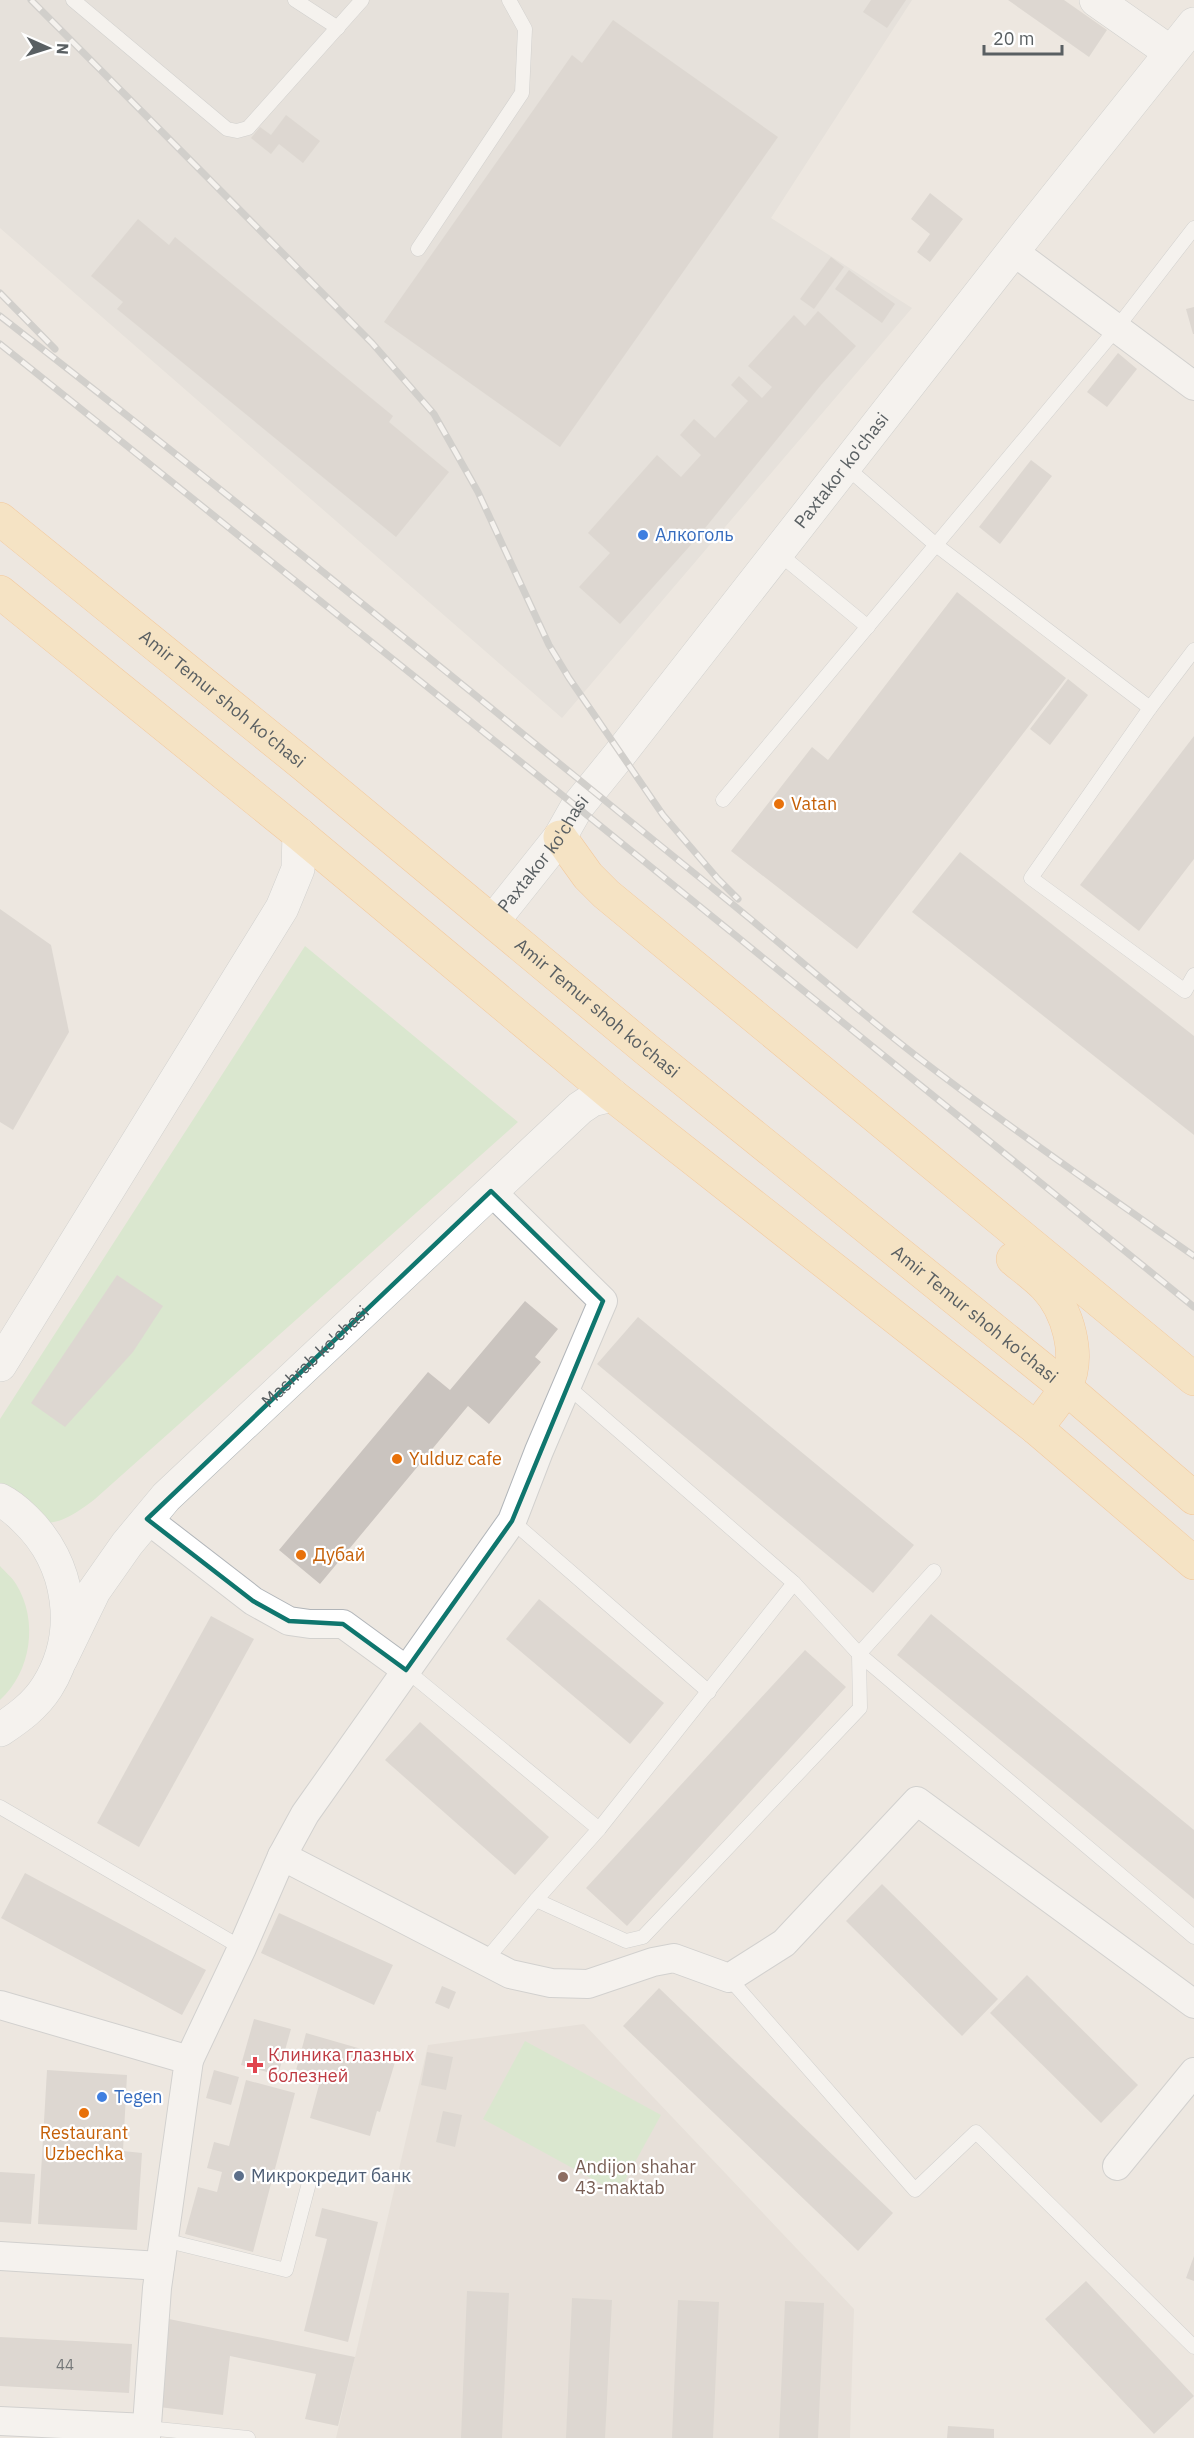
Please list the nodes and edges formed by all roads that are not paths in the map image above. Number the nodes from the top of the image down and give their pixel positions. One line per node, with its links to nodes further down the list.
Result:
1 (73, 0): 7 (lane)
2 (295, 0): 7 (lane)
3 (362, 0): 7 (lane)
4 (509, 0): 10 (lane)
5 (1096, 0): 8 (main road)
6 (1194, 24): 8 (main road, Paxtakor ko'chasi)
7 (338, 28)
8 (1170, 52): 11 (main road, Paxtakor ko'chasi)
9 (1194, 228): 12 (lane)
10 (418, 249)
11 (1013, 251): 12 (street); 14 (main road, Paxtakor ko'chasi)
12 (1116, 328): 13 (street); 16 (lane)
13 (1194, 386)
14 (845, 466): 16 (lane); 17 (main road, Paxtakor ko'chasi)
15 (0, 519): 25 (main road, Amir Temur shoh ko'chasi)
16 (936, 545): 19 (lane); 21 (lane)
17 (777, 552): 19 (lane); 24 (main road, Paxtakor ko'chasi)
18 (0, 592): 23 (main road)
19 (868, 627): 22 (lane)
20 (1194, 650): 21 (lane)
21 (1150, 708): 27 (lane)
22 (723, 800)
23 (299, 834): 28 (main road); 30 (main road)
24 (560, 837): 25 (main road, Paxtakor ko'chasi); 31 (main road); 33 (main road)
25 (493, 921): 33 (main road, Amir Temur shoh ko'chasi)
26 (1194, 975): 27 (lane)
27 (1190, 994)
28 (612, 1095): 29 (main road, Mashrab ko'chasi); 34 (main road)
29 (491, 1191): 32 (street); 37 (main road, Mashrab ko'chasi)
30 (0, 1365)
31 (1194, 1379)
32 (566, 1385): 38 (street); 41 (lane)
33 (1066, 1388): 34 (main road); 35 (main road, Amir Temur shoh ko'chasi)
34 (1036, 1428): 39 (main road)
35 (1194, 1498)
36 (0, 1500): 43 (main road, Mashrab ko'chasi)
37 (147, 1519): 43 (main road, Mashrab ko'chasi); 44 (street)
38 (512, 1521): 44 (street); 45 (lane)
39 (1194, 1563)
40 (934, 1570): 42 (lane)
41 (794, 1583): 42 (lane); 45 (lane)
42 (859, 1654): 52 (lane); 53 (lane)
43 (61, 1659): 46 (main road, Mashrab ko'chasi)
44 (406, 1670): 50 (lane); 51 (street)
45 (709, 1692): 50 (lane)
46 (27, 1711): 47 (main road, Mashrab ko'chasi); 48 (main road, Mashrab ko'chasi)
47 (0, 1730)
48 (0, 1751)
49 (0, 1807): 54 (lane)
50 (599, 1829): 52 (lane)
51 (282, 1856): 54 (street); 55 (street)
52 (536, 1900): 55 (lane)
53 (1194, 1937)
54 (242, 1948): 59 (street)
55 (485, 1961): 56 (street)
56 (729, 1978): 58 (street); 65 (lane)
57 (0, 2004): 59 (street)
58 (1194, 2004)
59 (189, 2060): 63 (street)
60 (1194, 2073): 61 (street)
61 (1117, 2166)
62 (309, 2183): 63 (lane)
63 (162, 2253): 64 (street); 68 (street)
64 (0, 2256)
65 (1194, 2347)
66 (0, 2421): 67 (street)
67 (36, 2430): 68 (street)
68 (146, 2433): 69 (lane)
69 (248, 2438)

